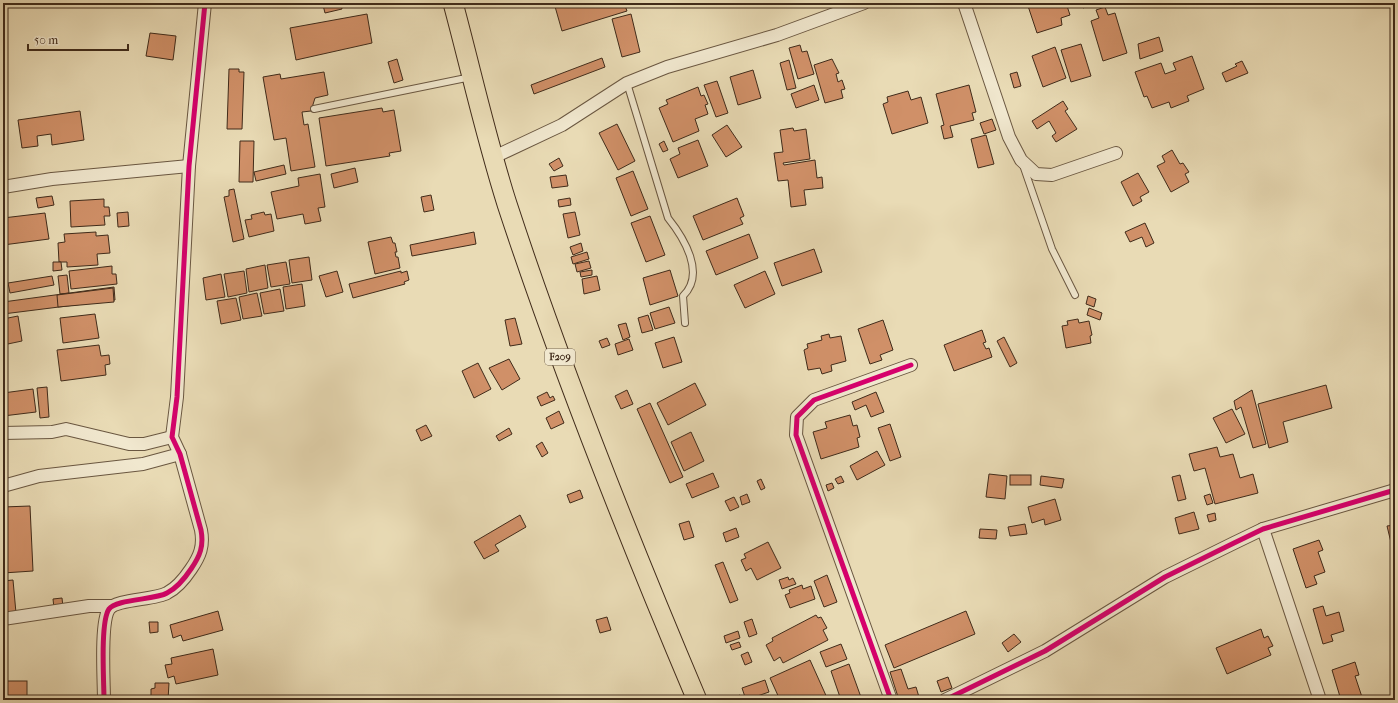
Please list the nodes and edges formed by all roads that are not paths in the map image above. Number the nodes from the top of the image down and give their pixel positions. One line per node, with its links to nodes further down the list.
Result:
1 (205, 3): 11 (street)
2 (453, 3): 5 (main road, F209)
3 (864, 3): 6 (street)
4 (964, 3): 10 (street)
5 (472, 76): 7 (lane); 9 (main road, F209)
6 (627, 83): 9 (street); 14 (lane)
7 (314, 108)
8 (1116, 153): 10 (street)
9 (494, 157): 25 (main road, F209)
10 (1021, 160): 13 (lane)
11 (189, 166): 12 (street); 17 (street)
12 (3, 187)
13 (1076, 295)
14 (685, 323)
15 (911, 365): 26 (street)
16 (3, 434): 17 (street)
17 (172, 437): 18 (street)
18 (180, 454): 19 (street); 22 (street)
19 (3, 486)
20 (1395, 490): 21 (street)
21 (1263, 529): 27 (street); 28 (street)
22 (112, 606): 23 (street); 24 (street)
23 (3, 619)
24 (104, 700)
25 (698, 700)
26 (891, 700)
27 (945, 700)
28 (1320, 700)

